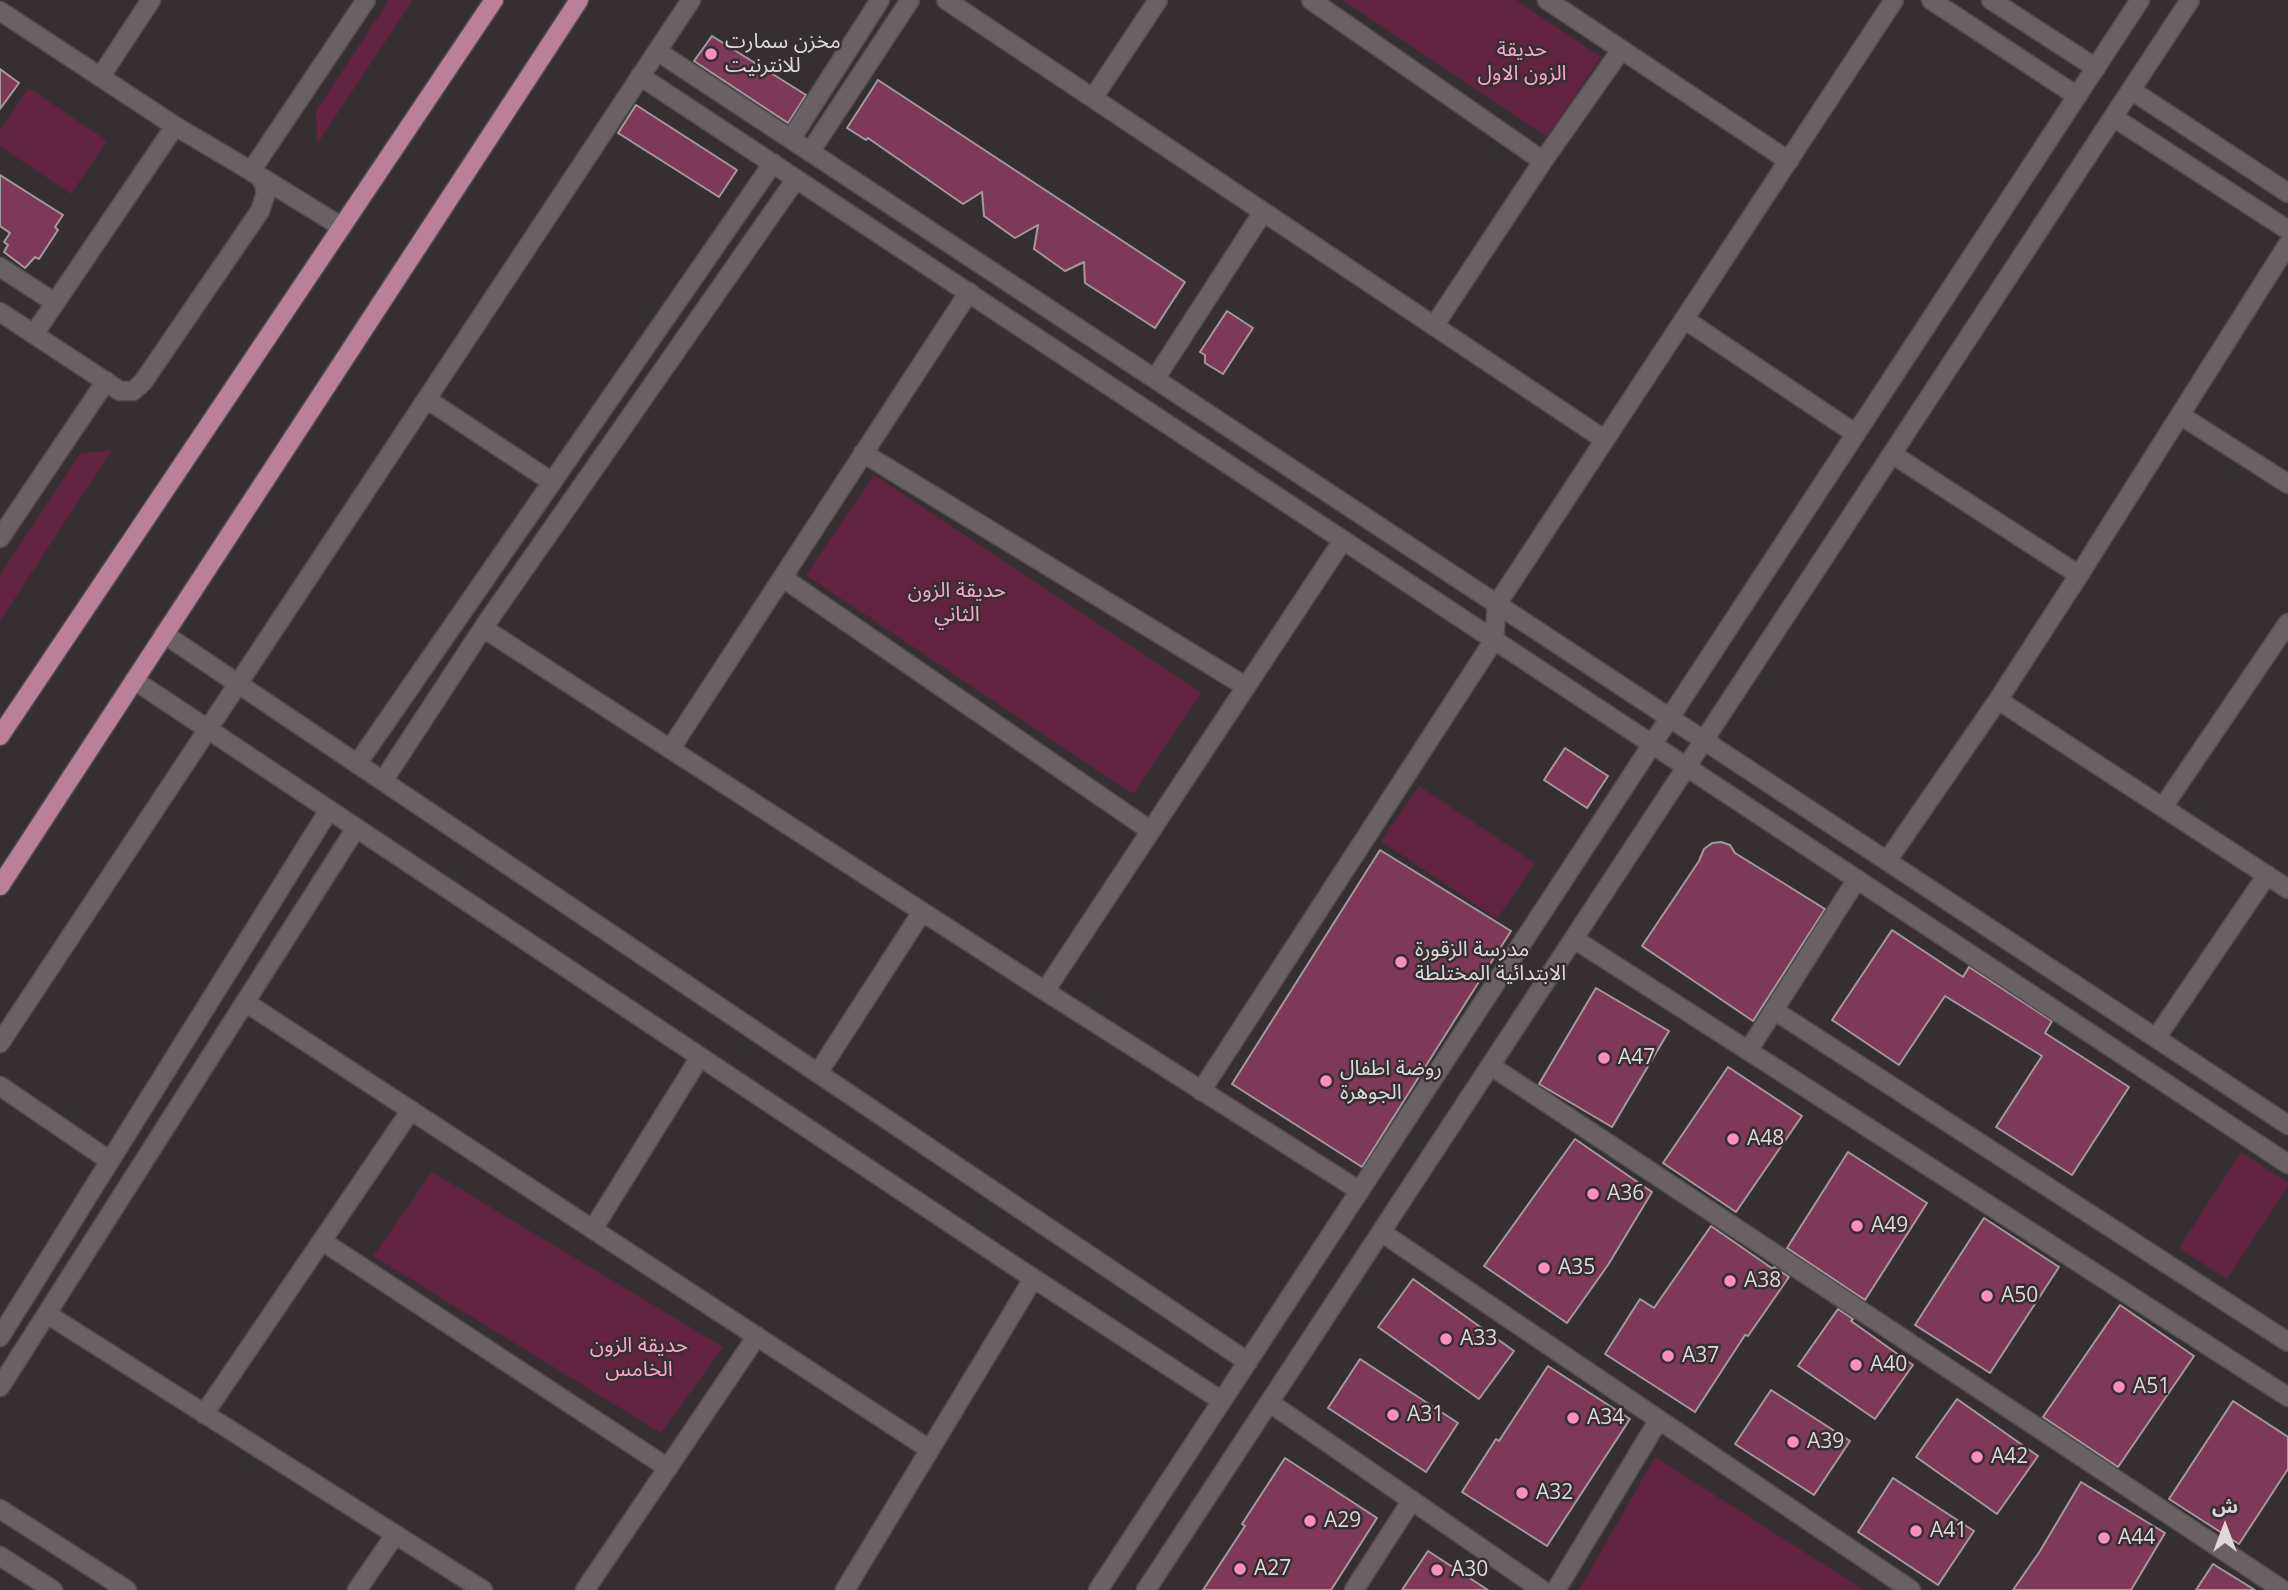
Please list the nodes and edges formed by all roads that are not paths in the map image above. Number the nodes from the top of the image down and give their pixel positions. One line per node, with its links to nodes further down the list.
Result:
1 (151, 0): 21 (street)
2 (366, 0): 32 (street)
3 (494, 0): 35 (main road)
4 (579, 0): 62 (main road)
5 (691, 0): 19 (street)
6 (880, 0): 28 (street)
7 (911, 0): 28 (street)
8 (946, 0): 25 (street)
9 (1158, 0): 25 (street)
10 (1311, 0): 29 (street)
11 (1546, 0): 18 (street)
12 (1894, 0): 30 (street)
13 (1931, 0): 24 (street)
14 (1991, 0): 20 (street)
15 (2140, 0): 20 (street)
16 (2190, 0): 23 (street)
17 (0, 11): 21 (street)
18 (1621, 50): 29 (street); 30 (street)
19 (657, 51): 22 (street); 28 (street)
20 (2096, 68): 24 (street)
21 (101, 76): 27 (street)
22 (640, 76): 31 (street); 47 (street)
23 (2131, 90): 26 (street); 33 (street)
24 (2077, 96): 49 (street)
25 (1093, 98): 34 (street)
26 (2113, 117): 36 (street); 52 (street)
27 (175, 125): 32 (street); 40 (street)
28 (799, 145): 31 (street); 45 (street)
29 (1543, 161): 43 (street)
30 (1789, 161): 42 (street)
31 (784, 170): 39 (street); 53 (street); 61 (street)
32 (255, 173): 35 (street); 46 (street)
33 (2288, 193)
34 (1263, 212): 43 (street); 45 (street)
35 (342, 227): 71 (main road)
36 (2288, 230)
37 (2288, 244): 48 (street)
38 (0, 267): 40 (street)
39 (969, 292): 51 (street); 56 (street)
40 (54, 302): 44 (street)
41 (0, 312): 44 (street)
42 (1684, 319): 49 (street); 50 (street)
43 (1434, 326): 50 (street)
44 (34, 334): 46 (street)
45 (1155, 379): 59 (street)
46 (106, 381): 55 (street)
47 (428, 400): 53 (street); 66 (street)
48 (2180, 415): 54 (street); 57 (street)
49 (1856, 434): 69 (street)
50 (1605, 440): 59 (street)
51 (863, 453): 58 (street); 67 (street)
52 (1892, 454): 57 (street); 72 (street)
53 (552, 482): 75 (street)
54 (2288, 484)
55 (0, 538)
56 (1343, 540): 63 (street); 67 (street)
57 (2080, 575): 68 (street)
58 (783, 578): 74 (street); 81 (street)
59 (1497, 604): 63 (street); 69 (street)
60 (2288, 623): 64 (street)
61 (483, 628): 74 (street); 77 (street)
62 (164, 635): 65 (main road); 66 (street)
63 (1494, 640): 73 (street); 99 (street)
64 (2281, 648): 78 (street)
65 (134, 680): 70 (street); 85 (main road)
66 (238, 684): 70 (street); 75 (street)
67 (1245, 687): 81 (street)
68 (1998, 699): 78 (street); 82 (street)
69 (1670, 718): 72 (street); 73 (street)
70 (208, 729): 79 (street); 93 (street)
71 (0, 736)
72 (1704, 741): 76 (street); 82 (street)
73 (1653, 744): 76 (street); 104 (street)
74 (671, 748): 87 (street)
75 (357, 764): 77 (street)
76 (1687, 767): 84 (street); 88 (street)
77 (383, 781): 97 (street)
78 (2163, 807): 83 (street)
79 (329, 810): 80 (street); 102 (street)
80 (356, 828): 90 (street); 95 (street)
81 (1151, 831): 89 (street)
82 (1887, 861): 92 (street)
83 (2267, 875): 86 (street); 92 (street)
84 (1857, 879): 91 (street); 103 (street)
85 (0, 886)
86 (2288, 889)
87 (922, 912): 89 (street); 97 (street)
88 (1574, 939): 94 (street); 96 (street)
89 (1045, 991): 99 (street)
90 (245, 1002): 100 (street); 109 (street)
91 (1775, 1011): 94 (street); 112 (street)
92 (2156, 1038): 101 (street)
93 (0, 1043)
94 (1748, 1051): 115 (street)
95 (701, 1057): 105 (street); 108 (street)
96 (1491, 1066): 106 (street); 138 (street)
97 (818, 1073): 113 (street)
98 (0, 1086): 102 (street)
99 (1201, 1091): 104 (street)
100 (411, 1110): 105 (street); 107 (street)
101 (2288, 1125)
102 (110, 1161): 111 (street)
103 (2288, 1164)
104 (1360, 1191): 113 (street)
105 (593, 1229): 110 (street)
106 (1381, 1232): 119 (street); 133 (street)
107 (322, 1241): 118 (street); 121 (street)
108 (1033, 1279): 116 (street); 120 (street)
109 (47, 1314): 114 (street); 118 (street)
110 (757, 1336): 120 (street); 121 (street)
111 (0, 1337)
112 (2288, 1342)
113 (1248, 1362): 116 (street)
114 (0, 1387)
115 (2288, 1397)
116 (1222, 1401): 132 (street)
117 (1273, 1405): 122 (street)
118 (204, 1414): 124 (street)
119 (1658, 1422): 136 (street); 137 (street)
120 (929, 1449): 131 (street)
121 (668, 1468): 130 (street)
122 (1412, 1500): 134 (street); 135 (street)
123 (0, 1508): 127 (street)
124 (395, 1535): 128 (street); 129 (street)
125 (0, 1556): 126 (street)
126 (53, 1590)
127 (127, 1590)
128 (357, 1590)
129 (483, 1590)
130 (585, 1590)
131 (845, 1590)
132 (1098, 1590)
133 (1146, 1590)
134 (1354, 1590)
135 (1542, 1590)
136 (1556, 1590)
137 (1911, 1590)
138 (2283, 1590)

